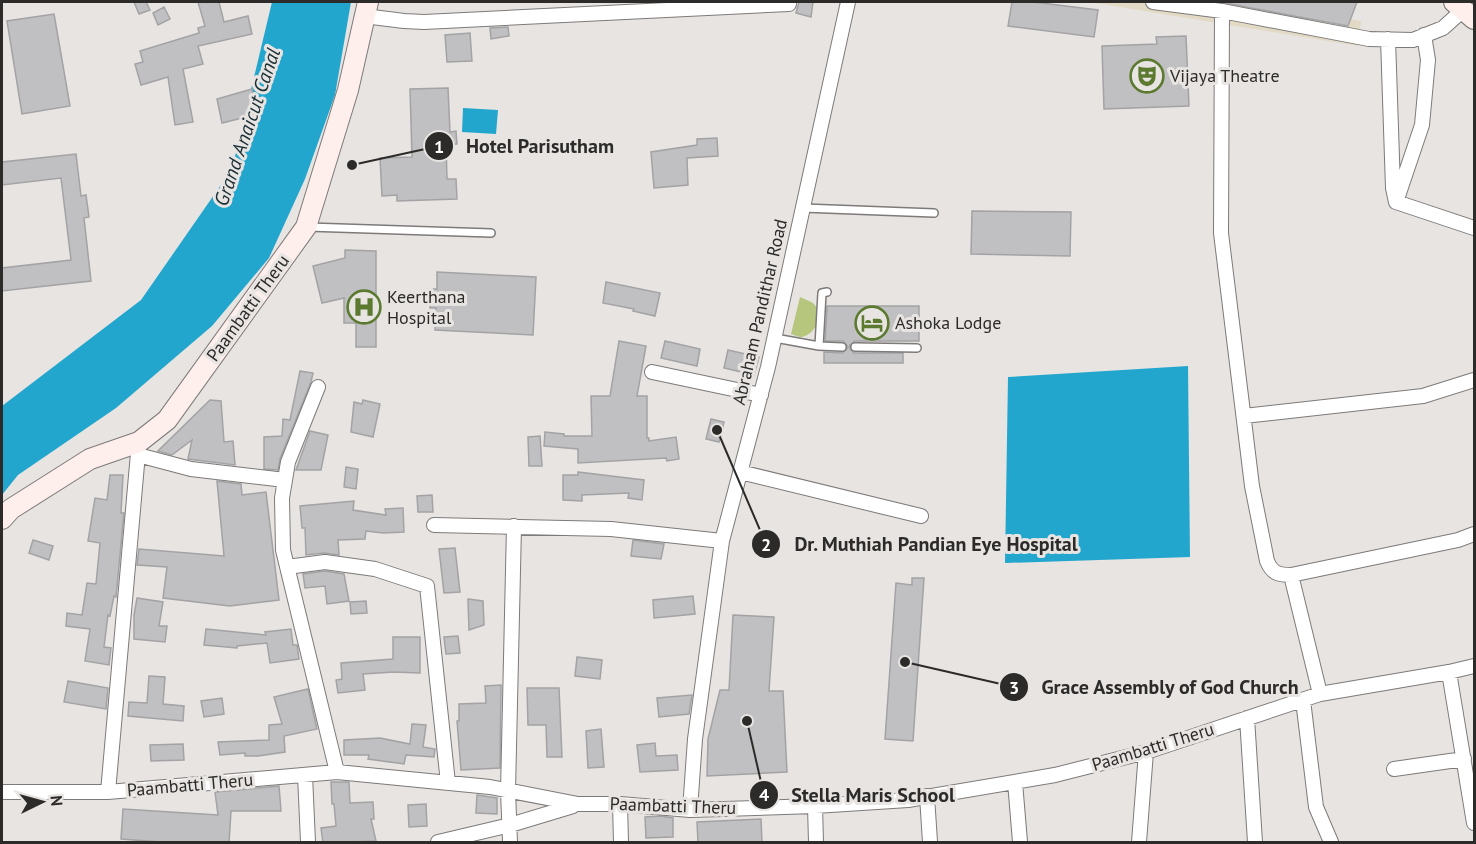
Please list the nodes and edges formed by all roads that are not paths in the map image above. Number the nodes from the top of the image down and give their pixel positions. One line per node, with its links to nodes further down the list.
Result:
1 (848, 2): 10 (street, Abraham Pandithar Road)
2 (1153, 2): 5 (street)
3 (789, 4): 4 (street)
4 (366, 9): 12 (street, Paambatti Theru)
5 (1222, 10): 8 (street); 25 (street)
6 (1464, 10): 7 (street)
7 (1424, 35): 8 (street); 9 (street)
8 (1388, 39): 9 (street)
9 (1396, 202): 13 (street)
10 (803, 208): 11 (lane); 16 (street, Abraham Pandithar Road)
11 (934, 213)
12 (306, 227): 14 (lane); 26 (street, Paambatti Theru)
13 (1474, 228)
14 (491, 233)
15 (827, 292): 17 (lane)
16 (774, 338): 17 (lane); 24 (street, Abraham Pandithar Road)
17 (819, 346): 18 (lane)
18 (842, 346)
19 (855, 347): 20 (lane)
20 (917, 348)
21 (652, 372): 24 (street)
22 (1474, 380): 25 (street)
23 (318, 387): 28 (street)
24 (761, 395): 27 (street, Abraham Pandithar Road)
25 (1244, 416): 36 (street)
26 (139, 448): 28 (street); 30 (street, Paambatti Theru); 51 (street)
27 (740, 472): 29 (street); 34 (street, Abraham Pandithar Road)
28 (285, 480): 35 (street)
29 (921, 516)
30 (2, 519)
31 (434, 525): 32 (street)
32 (514, 526): 34 (street); 49 (street)
33 (1474, 534): 36 (street)
34 (722, 541): 56 (street, Abraham Pandithar Road)
35 (287, 567): 45 (street); 48 (street)
36 (1291, 575): 39 (street)
37 (1474, 666): 38 (street, Paambatti Theru)
38 (1449, 672): 39 (street, Paambatti Theru); 43 (street)
39 (1320, 694): 40 (street, Paambatti Theru)
40 (1303, 700): 41 (street, Paambatti Theru); 69 (street)
41 (1247, 718): 42 (street, Paambatti Theru); 68 (street)
42 (1146, 752): 47 (street, Paambatti Theru); 67 (street)
43 (1464, 759): 44 (street); 57 (street)
44 (1394, 769)
45 (337, 772): 46 (street, Paambatti Theru); 48 (street, Paambatti Theru)
46 (304, 775): 51 (street, Paambatti Theru); 60 (street)
47 (1015, 782): 52 (street, Paambatti Theru); 66 (street)
48 (448, 783): 49 (street, Paambatti Theru)
49 (508, 791): 53 (street, Paambatti Theru); 58 (street)
50 (2, 792): 51 (street, Paambatti Theru)
51 (108, 792)
52 (927, 796): 55 (street, Paambatti Theru); 65 (street)
53 (578, 804): 54 (street, Paambatti Theru); 58 (street)
54 (620, 804): 56 (street, Paambatti Theru); 63 (street)
55 (815, 806): 56 (street, Paambatti Theru); 64 (street)
56 (690, 810)
57 (1474, 823)
58 (510, 825): 59 (street); 62 (street)
59 (453, 840): 61 (street)
60 (308, 843)
61 (438, 843)
62 (510, 843)
63 (621, 843)
64 (816, 843)
65 (930, 843)
66 (1020, 843)
67 (1138, 843)
68 (1255, 843)
69 (1331, 843)

